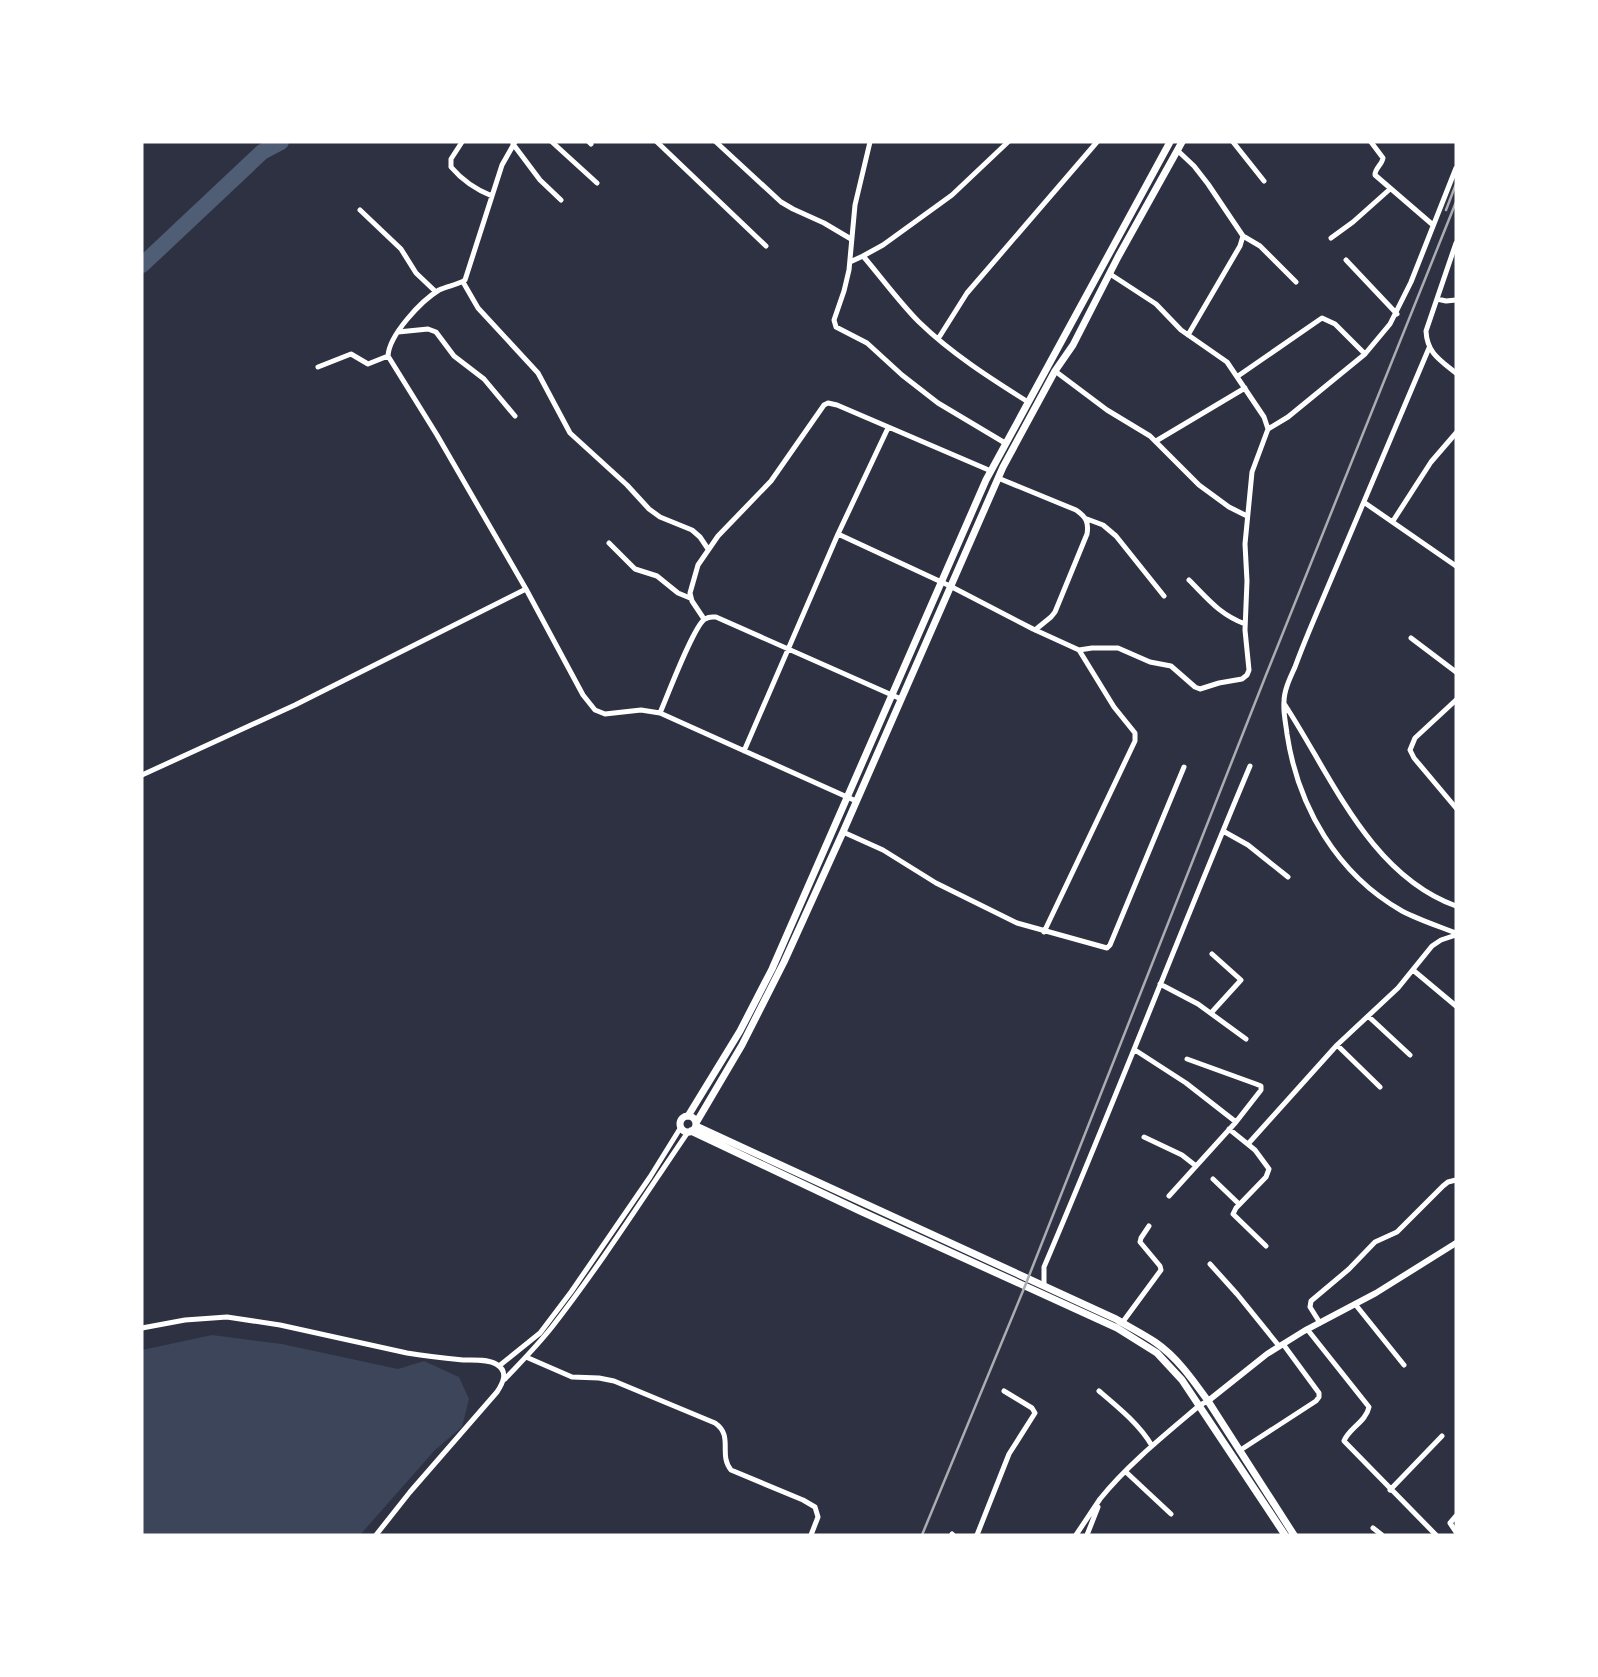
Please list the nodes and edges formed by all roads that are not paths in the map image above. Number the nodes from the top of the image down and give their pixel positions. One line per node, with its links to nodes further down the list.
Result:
1 (462, 142): 18 (street)
2 (552, 142): 16 (street)
3 (657, 142): 26 (street)
4 (716, 142): 24 (street)
5 (870, 142): 24 (street)
6 (1007, 142): 27 (street)
7 (1097, 142): 40 (street)
8 (1170, 142): 49 (main road)
9 (1182, 142): 13 (main road)
10 (1233, 142): 15 (street)
11 (1371, 142): 17 (street)
12 (514, 143): 18 (street); 19 (street)
13 (1177, 150): 22 (street); 30 (main road)
14 (1456, 168): 21 (street)
15 (1264, 181)
16 (597, 183)
17 (1390, 189): 21 (street); 23 (street)
18 (492, 196): 31 (street)
19 (561, 200)
20 (359, 210): 33 (street)
21 (1433, 225): 37 (street)
22 (1242, 236): 32 (street); 39 (street)
23 (1331, 238)
24 (851, 239): 29 (street)
25 (1456, 243): 34 (street)
26 (766, 246)
27 (863, 256): 29 (street); 40 (street)
28 (1346, 260): 37 (street)
29 (850, 261): 55 (street)
30 (1110, 274): 39 (street); 45 (main road)
31 (463, 282): 33 (street); 64 (street)
32 (1296, 282)
33 (436, 292): 38 (street)
34 (1437, 299): 35 (street); 41 (street)
35 (1454, 301): 36 (street)
36 (1455, 310)
37 (1396, 314): 42 (street)
38 (398, 332): 43 (street); 50 (street)
39 (1188, 335): 47 (street)
40 (938, 339): 49 (street)
41 (1429, 348): 46 (street); 58 (street)
42 (1365, 354): 47 (street); 52 (street)
43 (388, 356): 44 (street); 69 (street)
44 (318, 367)
45 (1055, 371): 54 (street); 57 (main road)
46 (1456, 373)
47 (1238, 376): 48 (street)
48 (1245, 388): 52 (street); 54 (street)
49 (1028, 402): 55 (main road)
50 (514, 416)
51 (888, 428): 56 (street); 62 (street); 64 (street)
52 (1268, 429): 59 (street)
53 (1456, 433): 61 (street)
54 (1156, 441): 59 (street)
55 (1005, 443): 56 (main road)
56 (991, 471): 67 (main road)
57 (998, 478): 60 (street); 68 (main road)
58 (1364, 503): 61 (street); 82 (street)
59 (1247, 516): 73 (street)
60 (1087, 519): 70 (street); 74 (street)
61 (1393, 522): 65 (street)
62 (838, 534): 67 (street); 76 (street)
63 (609, 543): 71 (street)
64 (708, 549): 71 (street)
65 (1456, 566)
66 (1189, 579): 73 (street)
67 (942, 581): 68 (street); 79 (main road)
68 (950, 586): 74 (street); 80 (main road)
69 (526, 589): 83 (street); 87 (street)
70 (1164, 596)
71 (691, 598): 72 (street)
72 (704, 619): 76 (street); 83 (street)
73 (1245, 624): 77 (street)
74 (1035, 630): 77 (street)
75 (1411, 638): 78 (street)
76 (789, 648): 79 (street); 84 (street)
77 (1079, 650): 95 (street)
78 (1456, 672)
79 (891, 694): 80 (street); 88 (main road)
80 (901, 699): 89 (main road)
81 (1456, 700): 90 (street)
82 (1284, 703): 94 (street); 96 (street)
83 (660, 713): 84 (street)
84 (744, 751): 88 (street)
85 (1250, 765): 91 (street)
86 (1184, 767): 95 (street)
87 (142, 775)
88 (847, 797): 89 (street); 109 (main road)
89 (856, 802): 92 (main road)
90 (1456, 808)
91 (1223, 831): 93 (street); 99 (street)
92 (843, 832): 95 (street); 111 (main road)
93 (1288, 877)
94 (1456, 906)
95 (1044, 932)
96 (1456, 934): 98 (street)
97 (1212, 954): 101 (street)
98 (1413, 970): 100 (street); 102 (street)
99 (1160, 984): 101 (street); 105 (street)
100 (1456, 1006)
101 (1211, 1013): 103 (street)
102 (1368, 1016): 104 (street); 106 (street)
103 (1246, 1039)
104 (1337, 1045): 108 (street); 114 (street)
105 (1135, 1050): 110 (street); 124 (street)
106 (1410, 1055)
107 (1187, 1059): 110 (street)
108 (1380, 1087)
109 (688, 1116): 111 (main road); 111 (main road)
110 (1236, 1122): 112 (street)
111 (690, 1128): 124 (main road); 131 (street); 133 (street); 138 (main road)
112 (1229, 1129): 114 (street); 115 (street)
113 (1144, 1137): 115 (street)
114 (1248, 1144): 119 (street)
115 (1196, 1166): 118 (street)
116 (1213, 1179): 119 (street)
117 (1456, 1180): 127 (street)
118 (1169, 1196)
119 (1239, 1204): 122 (street)
120 (1149, 1226): 126 (street)
121 (1456, 1243): 125 (street)
122 (1266, 1246)
123 (1210, 1264): 130 (street)
124 (1044, 1286): 126 (main road)
125 (1355, 1304): 127 (street); 132 (street)
126 (1122, 1323): 137 (main road)
127 (1320, 1323): 129 (street)
128 (142, 1328): 133 (street)
129 (1307, 1329): 130 (street); 143 (street)
130 (1281, 1345): 137 (street); 141 (street)
131 (526, 1357): 134 (street); 150 (street)
132 (1404, 1365)
133 (499, 1366): 134 (street)
134 (503, 1381): 149 (street)
135 (1004, 1391): 151 (street)
136 (1099, 1391): 140 (street)
137 (1208, 1401): 138 (street); 141 (main road)
138 (1200, 1405): 140 (street); 154 (main road)
139 (1442, 1436): 143 (street)
140 (1152, 1446): 142 (street)
141 (1239, 1451): 155 (main road)
142 (1126, 1472): 144 (street); 145 (street)
143 (1390, 1490): 157 (street)
144 (1102, 1497): 152 (street); 153 (street)
145 (1171, 1514)
146 (1456, 1516): 148 (street)
147 (1373, 1528): 156 (street)
148 (1455, 1533)
149 (376, 1535)
150 (811, 1535)
151 (977, 1535)
152 (1076, 1535)
153 (1087, 1535)
154 (1285, 1535)
155 (1294, 1535)
156 (1381, 1535)
157 (1436, 1535)

